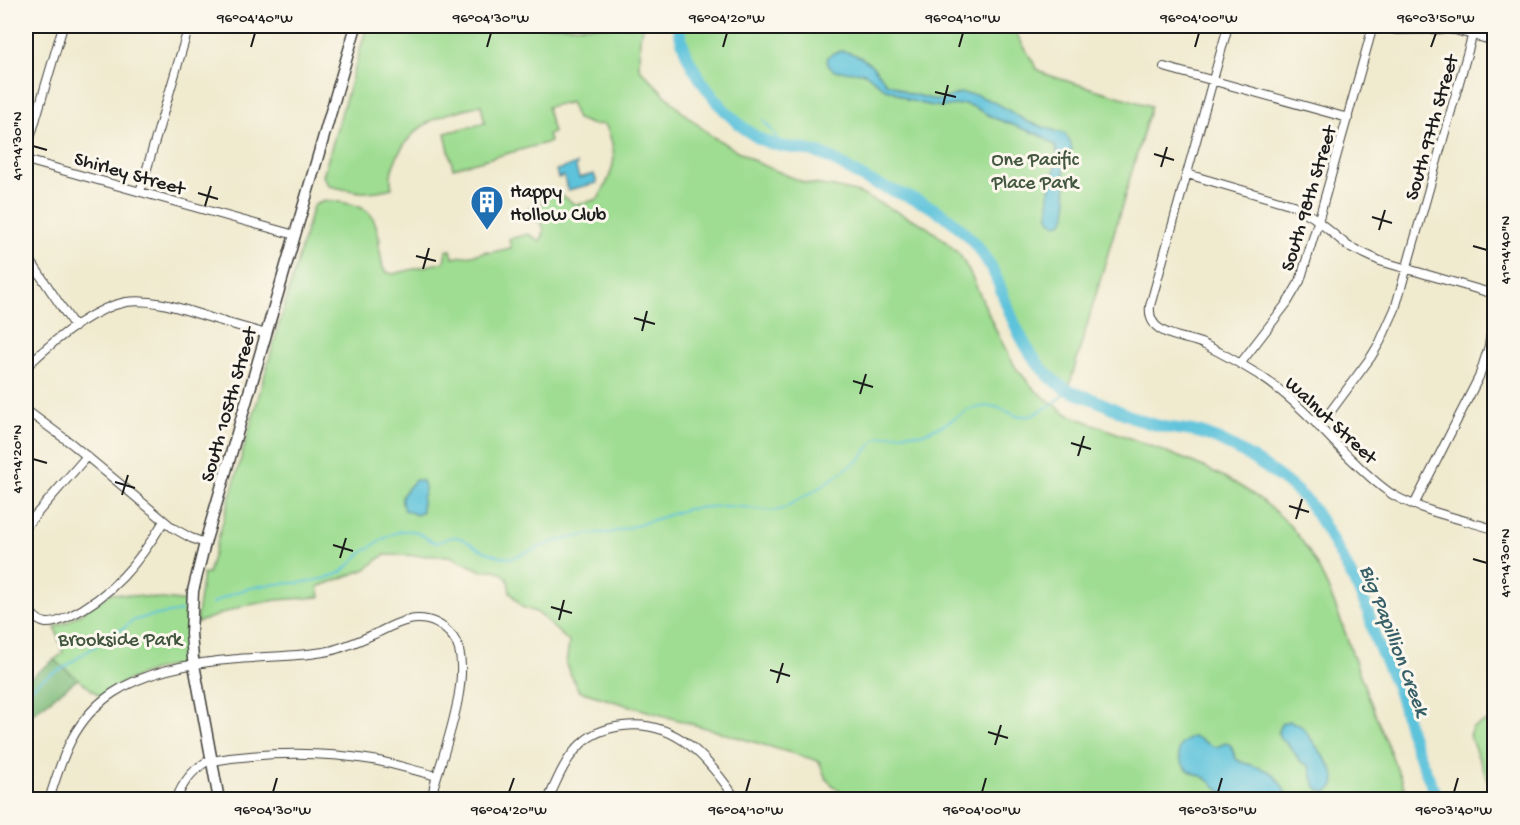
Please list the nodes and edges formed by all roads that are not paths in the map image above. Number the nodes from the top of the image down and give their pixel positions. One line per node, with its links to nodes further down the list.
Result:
1 (63, 26): 13 (street)
2 (189, 26): 16 (street)
3 (356, 26): 18 (street, South 105th Street)
4 (800, 26): 5 (street)
5 (842, 26)
6 (1228, 26): 11 (street)
7 (1374, 26): 8 (street); 12 (street, South 98th Street)
8 (1474, 30): 9 (street); 21 (street, South 97th Street)
9 (1494, 40)
10 (1164, 67): 11 (street)
11 (1213, 80): 12 (street); 15 (street)
12 (1347, 118): 17 (street, South 98th Street)
13 (26, 152)
14 (26, 160): 16 (street, Shirley Street)
15 (1187, 174): 17 (street); 26 (street, Walnut Street)
16 (140, 192): 18 (street, Shirley Street)
17 (1318, 222): 21 (street); 26 (street, South 98th Street)
18 (295, 236): 25 (street, South 105th Street)
19 (26, 254): 20 (street)
20 (30, 269): 24 (street)
21 (1407, 269): 22 (street); 29 (street, South 97th Street)
22 (1494, 294)
23 (1494, 315): 31 (street)
24 (75, 327): 25 (street); 27 (street)
25 (266, 334): 35 (street, South 105th Street)
26 (1240, 364): 29 (street, Walnut Street)
27 (26, 367)
28 (26, 410): 30 (street)
29 (1319, 427): 31 (street, Walnut Street)
30 (87, 456): 32 (street); 33 (street)
31 (1414, 505): 34 (street, Walnut Street)
32 (164, 521): 35 (street); 36 (street)
33 (26, 526)
34 (1494, 528)
35 (205, 543): 37 (street, South 105th Street)
36 (27, 610)
37 (194, 665): 38 (street, South 105th Street); 39 (street); 40 (street)
38 (212, 761): 39 (street); 41 (street); 42 (street, South 105th Street)
39 (437, 776): 43 (street)
40 (49, 800)
41 (176, 800)
42 (219, 800)
43 (432, 800)
44 (548, 800): 45 (street)
45 (737, 800)

